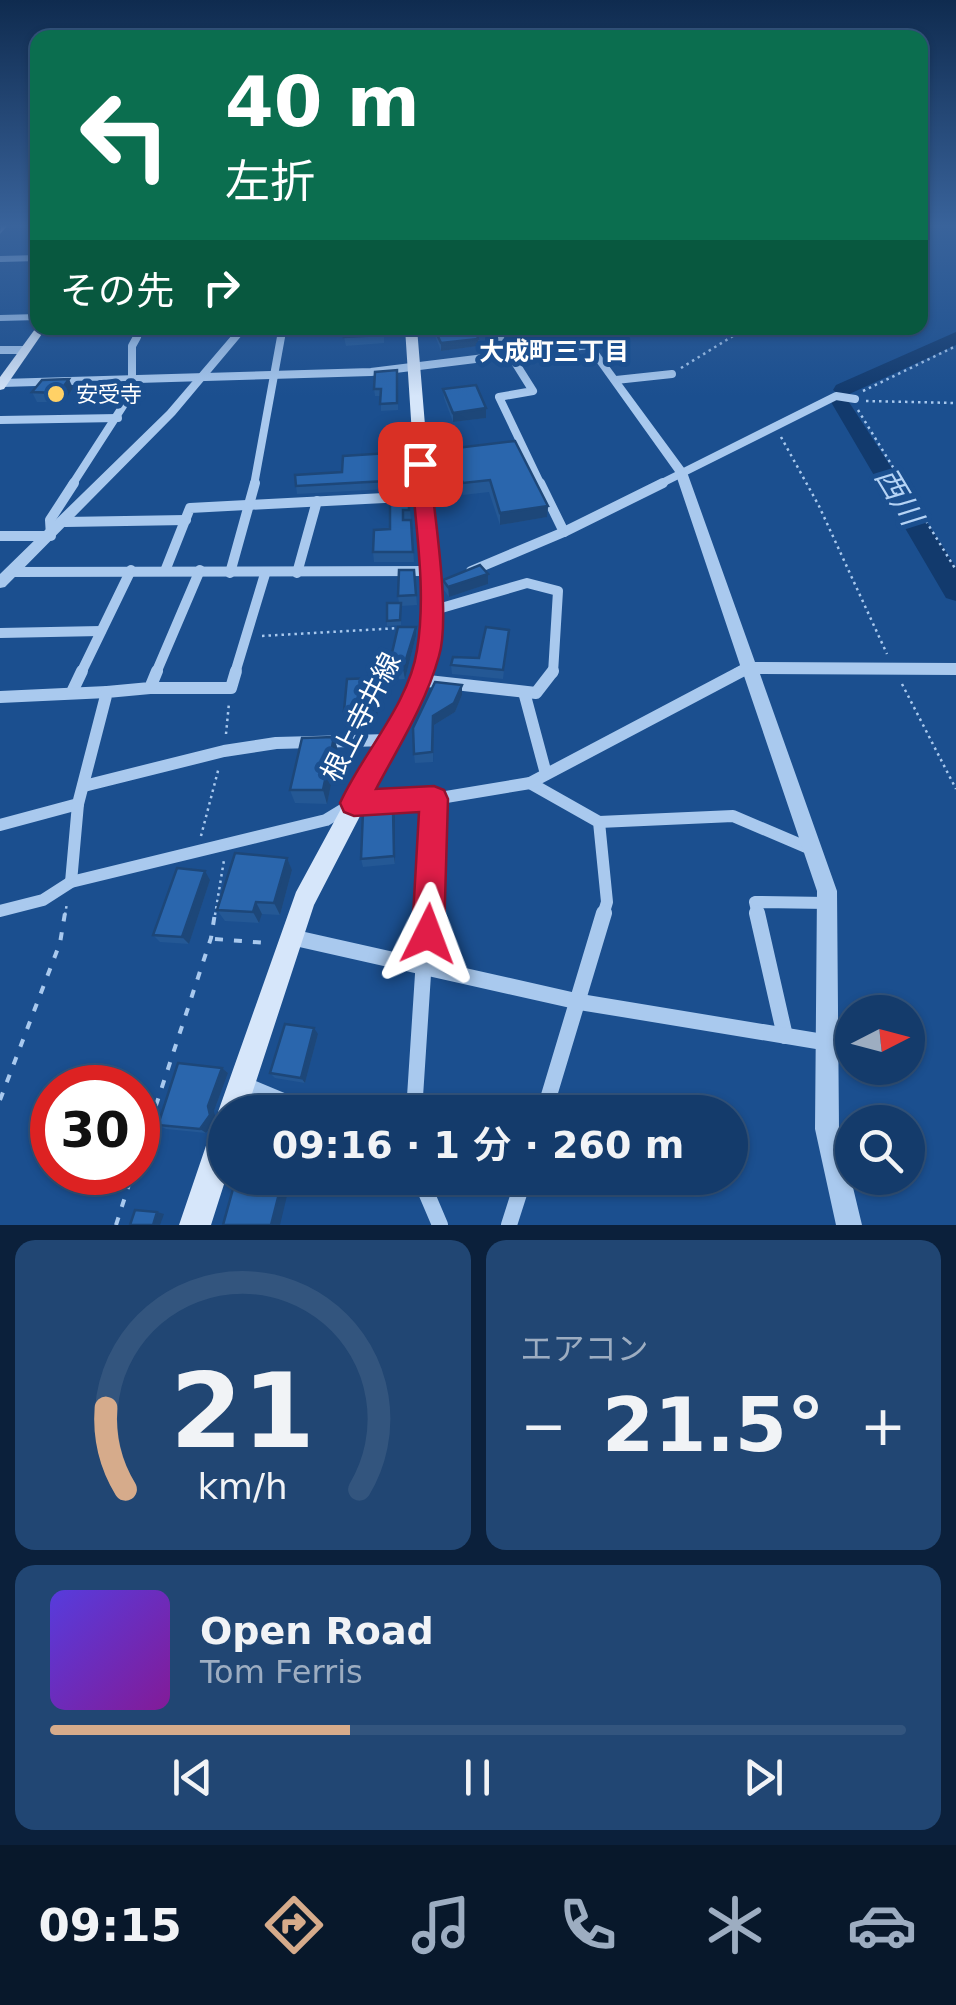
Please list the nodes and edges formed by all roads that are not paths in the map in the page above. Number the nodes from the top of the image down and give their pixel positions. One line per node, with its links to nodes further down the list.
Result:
1 (30, 317): 2 (street)
2 (0, 318)
3 (36, 335): 12 (main road)
4 (138, 335): 19 (street)
5 (237, 335): 17 (street)
6 (282, 335): 15 (street)
7 (411, 335): 14 (main road, 根上寺井線)
8 (499, 335): 13 (street)
9 (581, 335): 10 (street)
10 (589, 345): 13 (street); 18 (street)
11 (0, 350): 12 (street)
12 (26, 350): 20 (main road)
13 (517, 359): 14 (street); 30 (street)
14 (412, 367): 15 (street); 25 (main road, 根上寺井線)
15 (276, 374): 17 (street); 27 (street)
16 (672, 374): 18 (street)
17 (202, 378): 19 (street); 29 (street)
18 (616, 380): 24 (street)
19 (133, 382): 20 (street); 22 (street)
20 (1, 384)
21 (855, 399): 24 (street)
22 (118, 418): 23 (street); 32 (street)
23 (0, 420)
24 (681, 472): 30 (street); 46 (street)
25 (423, 496): 26 (street); 41 (main road, 根上寺井線)
26 (316, 502): 27 (street); 39 (street)
27 (250, 505): 28 (street); 37 (street)
28 (186, 520): 29 (street); 35 (street)
29 (64, 522): 32 (street)
30 (564, 532): 40 (street)
31 (0, 536): 32 (street)
32 (52, 536): 36 (street)
33 (132, 570): 35 (street); 36 (street); 44 (street)
34 (200, 570): 35 (street); 37 (street); 49 (street)
35 (165, 571)
36 (12, 572): 42 (street)
37 (230, 573): 38 (street)
38 (265, 574): 39 (street); 49 (street)
39 (297, 574): 41 (street)
40 (458, 576)
41 (433, 580): 43 (main road, 根上寺井線)
42 (0, 583)
43 (430, 618): 48 (main road, 根上寺井線); 52 (street)
44 (102, 631): 45 (street); 50 (street)
45 (0, 633)
46 (746, 668): 47 (street); 55 (street); 63 (street)
47 (956, 669)
48 (419, 680): 52 (street); 54 (main road, 根上寺井線)
49 (150, 688): 51 (street)
50 (72, 692): 51 (street); 53 (street)
51 (106, 692): 57 (street)
52 (524, 692): 55 (street)
53 (0, 697)
54 (388, 740): 57 (street); 59 (main road, 根上寺井線)
55 (546, 774): 56 (street)
56 (530, 782): 58 (street); 61 (street)
57 (84, 786): 60 (street)
58 (434, 799): 59 (street); 68 (street)
59 (354, 803): 64 (street); 67 (main road, 根上寺井線)
60 (78, 804): 62 (street); 64 (street)
61 (599, 822): 63 (street); 69 (street)
62 (0, 825)
63 (814, 850): 65 (street)
64 (71, 882): 66 (street)
65 (828, 903): 70 (street); 71 (street)
66 (0, 911)
67 (289, 941): 68 (street); 72 (main road, 根上寺井線)
68 (426, 968): 69 (street); 75 (street)
69 (580, 1002): 70 (street); 76 (street)
70 (785, 1036): 71 (street)
71 (829, 1043): 83 (street)
72 (242, 1084): 73 (main road, 根上寺井線); 74 (street)
73 (238, 1095)
74 (268, 1095)
75 (415, 1095)
76 (550, 1095)
77 (208, 1186): 80 (main road)
78 (427, 1195): 81 (street)
79 (518, 1195): 82 (street)
80 (195, 1225)
81 (440, 1225)
82 (508, 1225)
83 (849, 1225)

